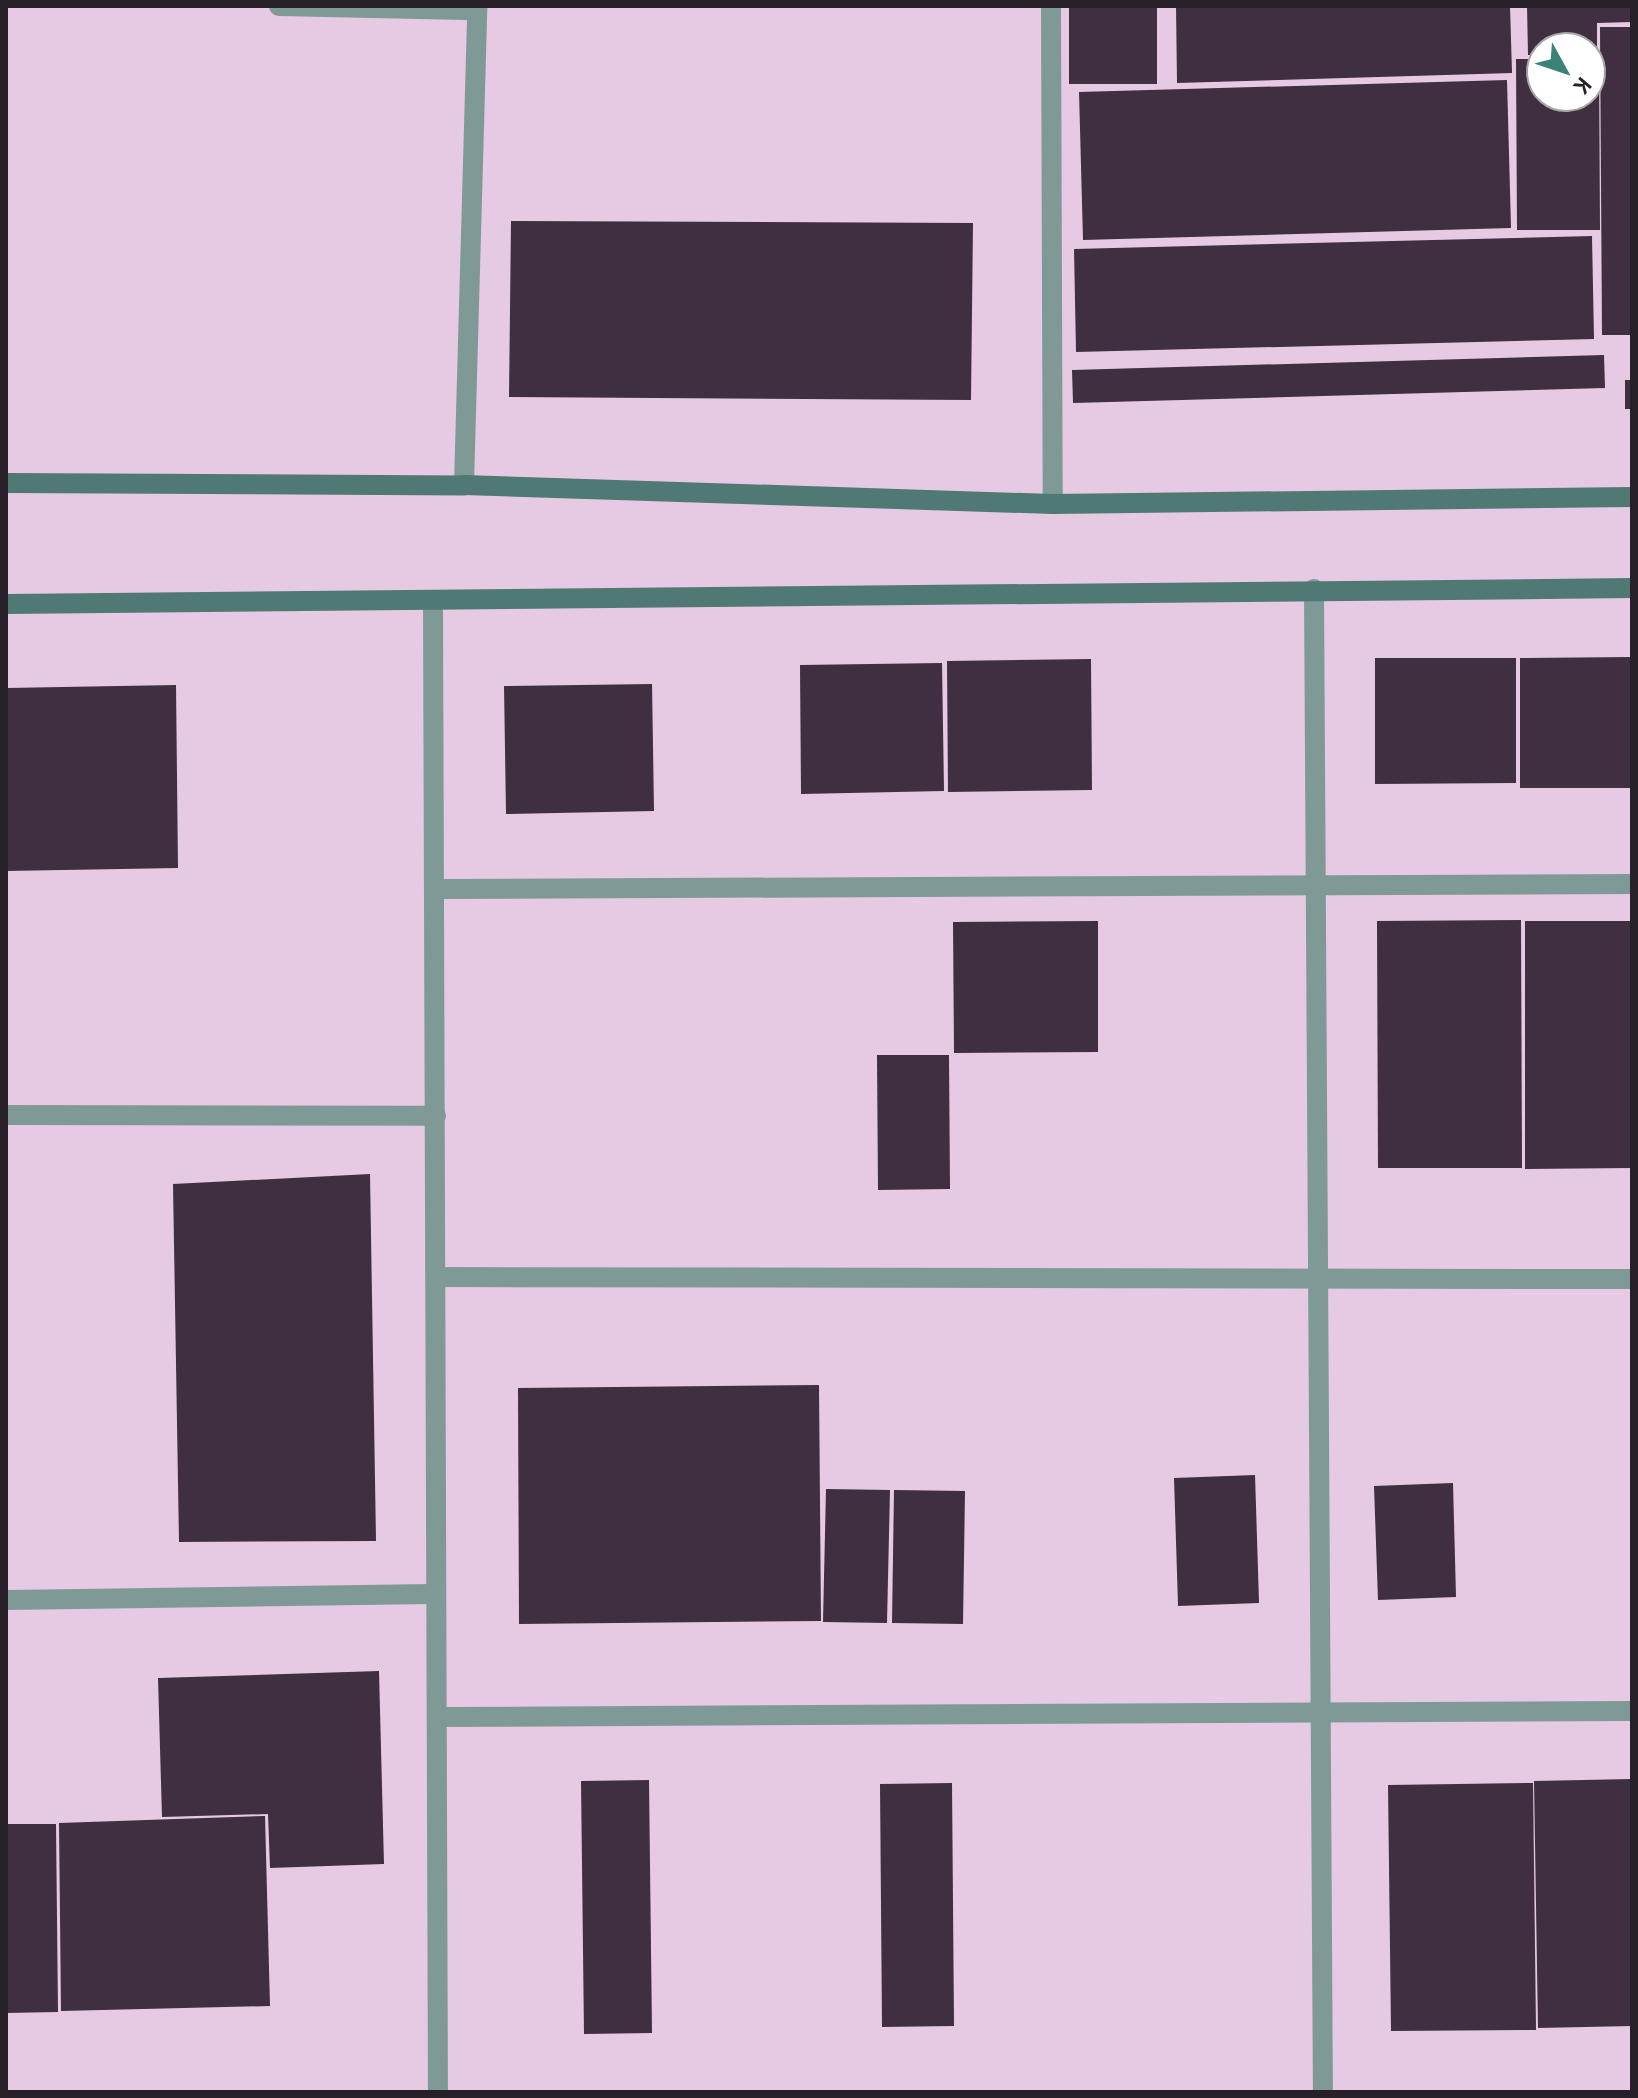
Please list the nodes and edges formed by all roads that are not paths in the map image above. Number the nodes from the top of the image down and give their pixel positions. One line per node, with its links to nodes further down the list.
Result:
1 (279, 6): 3 (street)
2 (1051, 6): 7 (street)
3 (477, 8): 5 (street)
4 (6, 483): 5 (main road)
5 (464, 485): 7 (main road)
6 (1632, 497): 7 (main road)
7 (1053, 504)
8 (1632, 588): 9 (main road)
9 (1314, 589): 10 (main road); 13 (street)
10 (433, 602): 11 (main road); 14 (street)
11 (6, 604)
12 (1632, 884): 13 (street)
13 (1321, 885): 14 (street); 18 (street)
14 (435, 889): 16 (street)
15 (6, 1115): 16 (street)
16 (436, 1116): 17 (street)
17 (436, 1277): 18 (street); 20 (street)
18 (1321, 1279): 19 (street); 23 (street)
19 (1632, 1279)
20 (432, 1594): 21 (street); 24 (street)
21 (6, 1600)
22 (1632, 1711): 23 (street)
23 (1322, 1713): 24 (street); 26 (street)
24 (437, 1717): 25 (street)
25 (438, 2092)
26 (1323, 2092)

